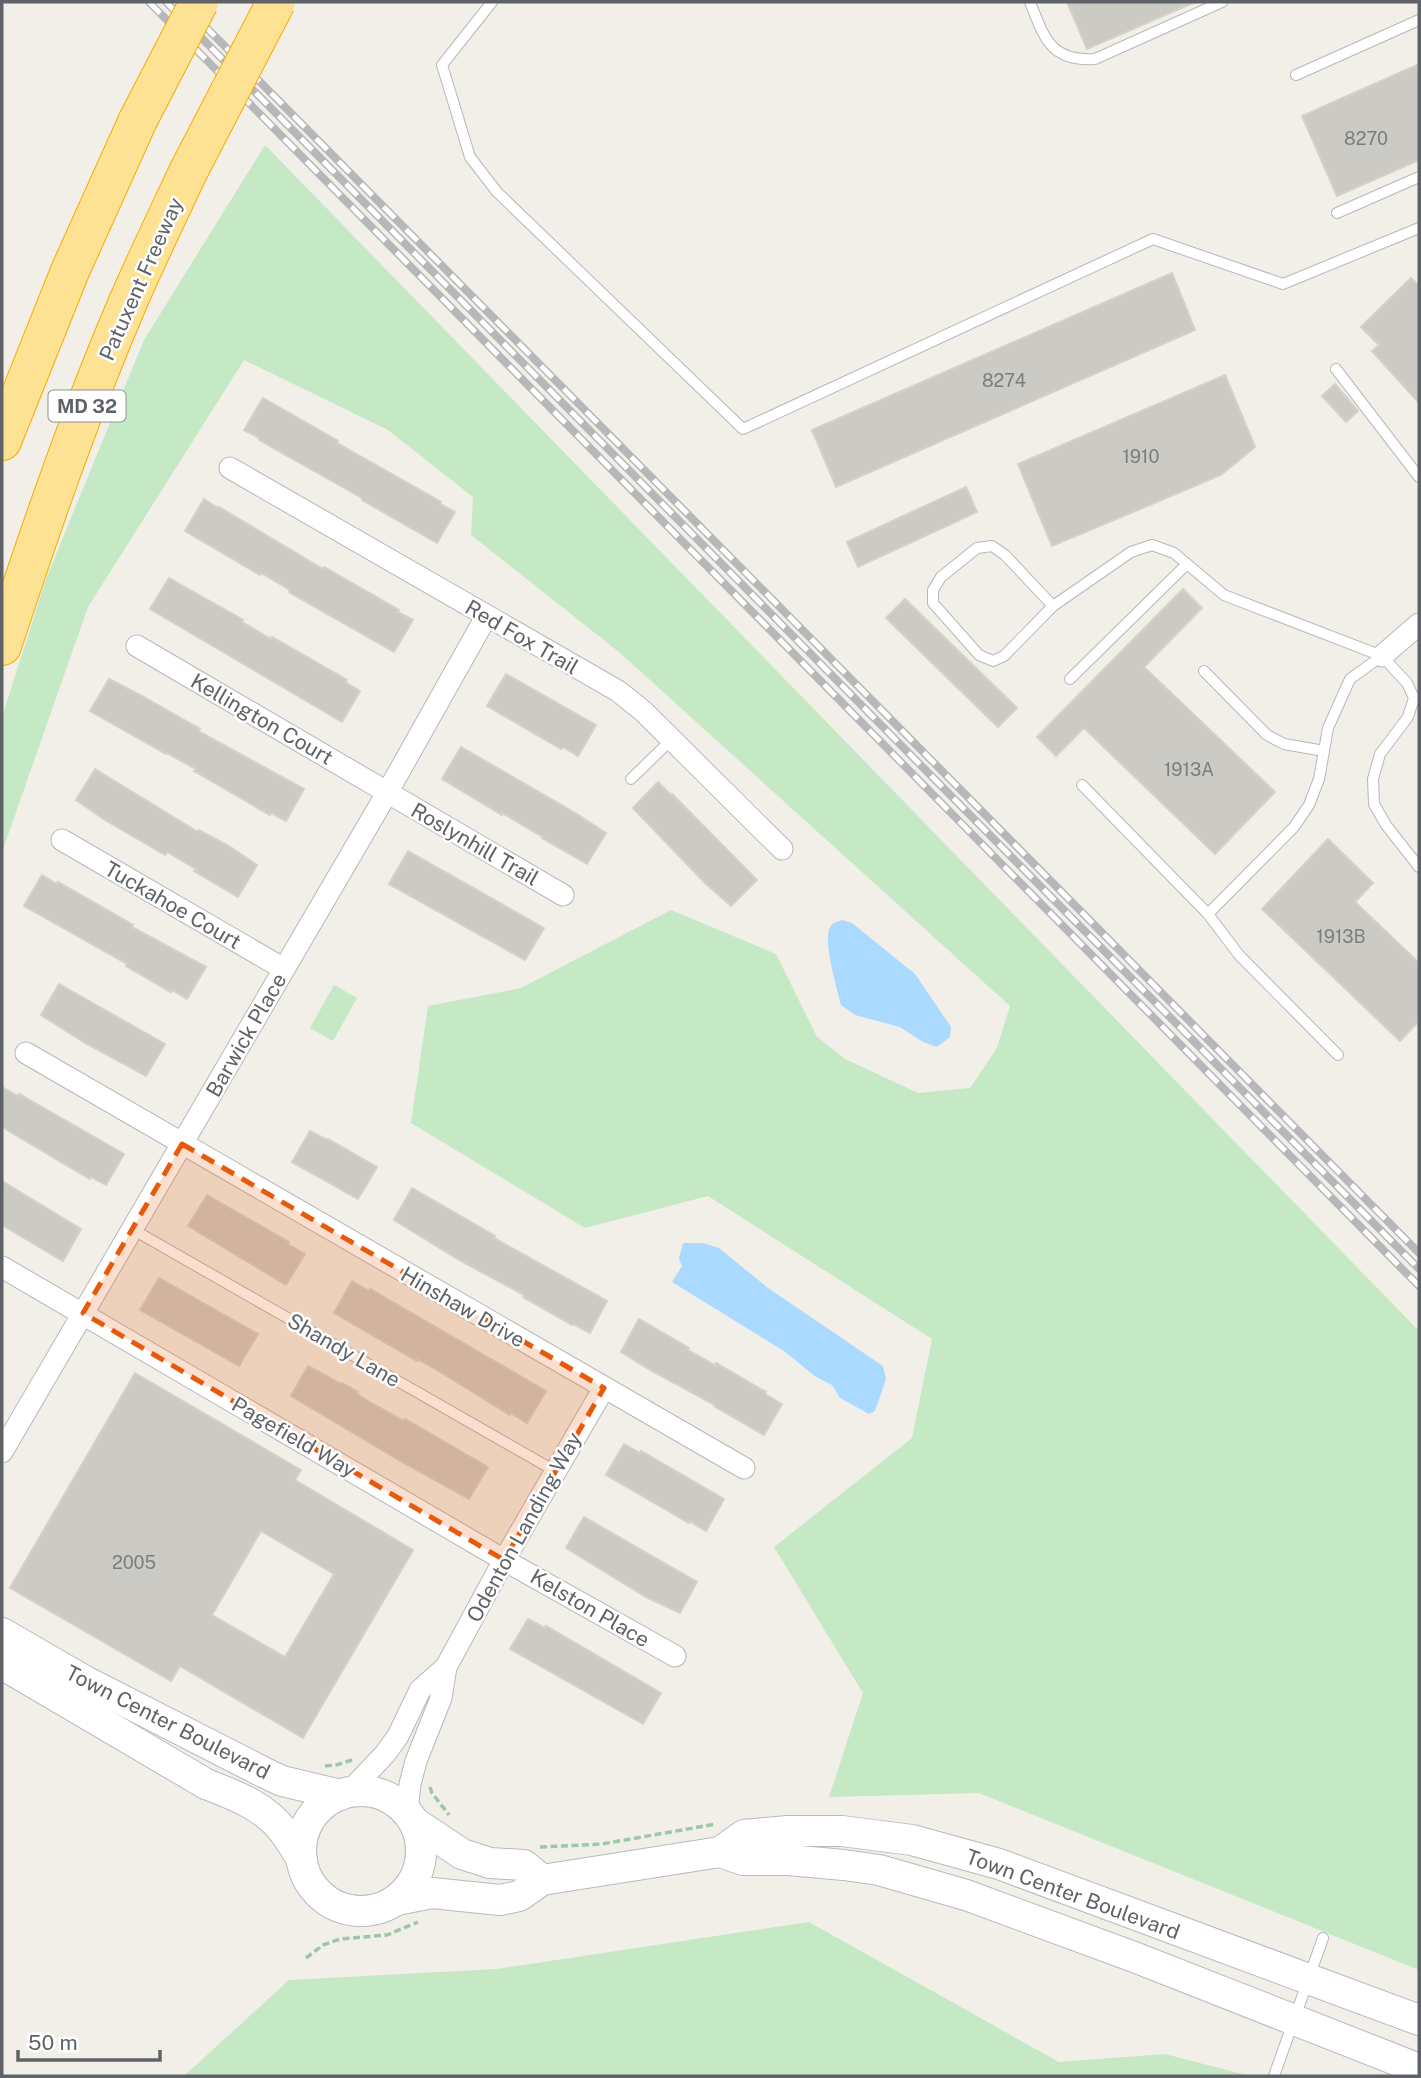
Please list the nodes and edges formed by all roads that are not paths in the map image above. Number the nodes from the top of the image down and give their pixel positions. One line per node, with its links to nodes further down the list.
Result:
1 (199, 2): 12 (highway, MD 32, bridge)
2 (276, 2): 19 (highway, Patuxent Freeway / MD 32, bridge)
3 (492, 2): 10 (lane)
4 (1030, 2): 5 (lane)
5 (1222, 2)
6 (1419, 20): 7 (lane)
7 (1296, 75)
8 (1419, 177): 9 (lane)
9 (1337, 213)
10 (1419, 228)
11 (1336, 369): 14 (lane)
12 (2, 441)
13 (230, 468): 17 (street, Red Fox Trail)
14 (1419, 477)
15 (1187, 564): 16 (lane); 21 (lane); 23 (lane)
16 (1053, 606): 16 (lane)
17 (486, 617): 24 (street, Red Fox Trail); 28 (street, Barwick Place)
18 (1419, 624): 21 (street)
19 (2, 646)
20 (137, 646): 28 (street, Kellington Court)
21 (1382, 656): 25 (lane); 31 (lane)
22 (1204, 671): 25 (lane)
23 (1070, 679)
24 (672, 739): 26 (lane); 30 (street, Red Fox Trail)
25 (1324, 751): 33 (lane)
26 (631, 779)
27 (1082, 785): 33 (lane)
28 (387, 793): 32 (street, Roslynhill Trail); 34 (street, Barwick Place)
29 (62, 840): 34 (street, Tuckahoe Court)
30 (782, 849)
31 (1419, 867)
32 (563, 895)
33 (1208, 914): 36 (lane)
34 (284, 969): 37 (street, Barwick Place)
35 (26, 1054): 37 (street, Hinshaw Drive)
36 (1338, 1055)
37 (182, 1144): 38 (street, Barwick Place); 41 (street, Hinshaw Drive)
38 (132, 1229): 40 (street, Barwick Place); 44 (lane, Shandy Lane)
39 (2, 1267): 40 (street, Pagefield Way)
40 (83, 1314): 42 (street, Barwick Place); 45 (street, Pagefield Way)
41 (604, 1388): 43 (street, Hinshaw Drive); 44 (street, Odenton Landing Way)
42 (2, 1452)
43 (744, 1468)
44 (555, 1471): 45 (street, Odenton Landing Way)
45 (505, 1560): 47 (street, Kelston Place); 49 (street, Odenton Landing Way)
46 (2, 1633): 50 (street, Town Center Boulevard)
47 (675, 1656)
48 (2, 1664): 53 (street, Town Center Boulevard)
49 (446, 1667): 50 (street, Odenton Landing Way); 51 (street, Odenton Landing Way)
50 (344, 1794): 51 (street, Town Center Boulevard); 53 (street)
51 (411, 1817): 54 (street, Town Center Boulevard); 55 (street)
52 (719, 1838): 54 (street, Town Center Boulevard); 57 (street, Town Center Boulevard); 58 (street, Town Center Boulevard)
53 (302, 1860): 55 (street, Town Center Boulevard)
54 (542, 1880): 55 (street, Town Center Boulevard)
55 (397, 1900)
56 (1323, 1938): 57 (lane)
57 (1309, 1980): 58 (lane); 59 (street, Town Center Boulevard)
58 (1294, 2020): 60 (street, Town Center Boulevard); 61 (lane)
59 (1419, 2020)
60 (1419, 2069)
61 (1274, 2076)

